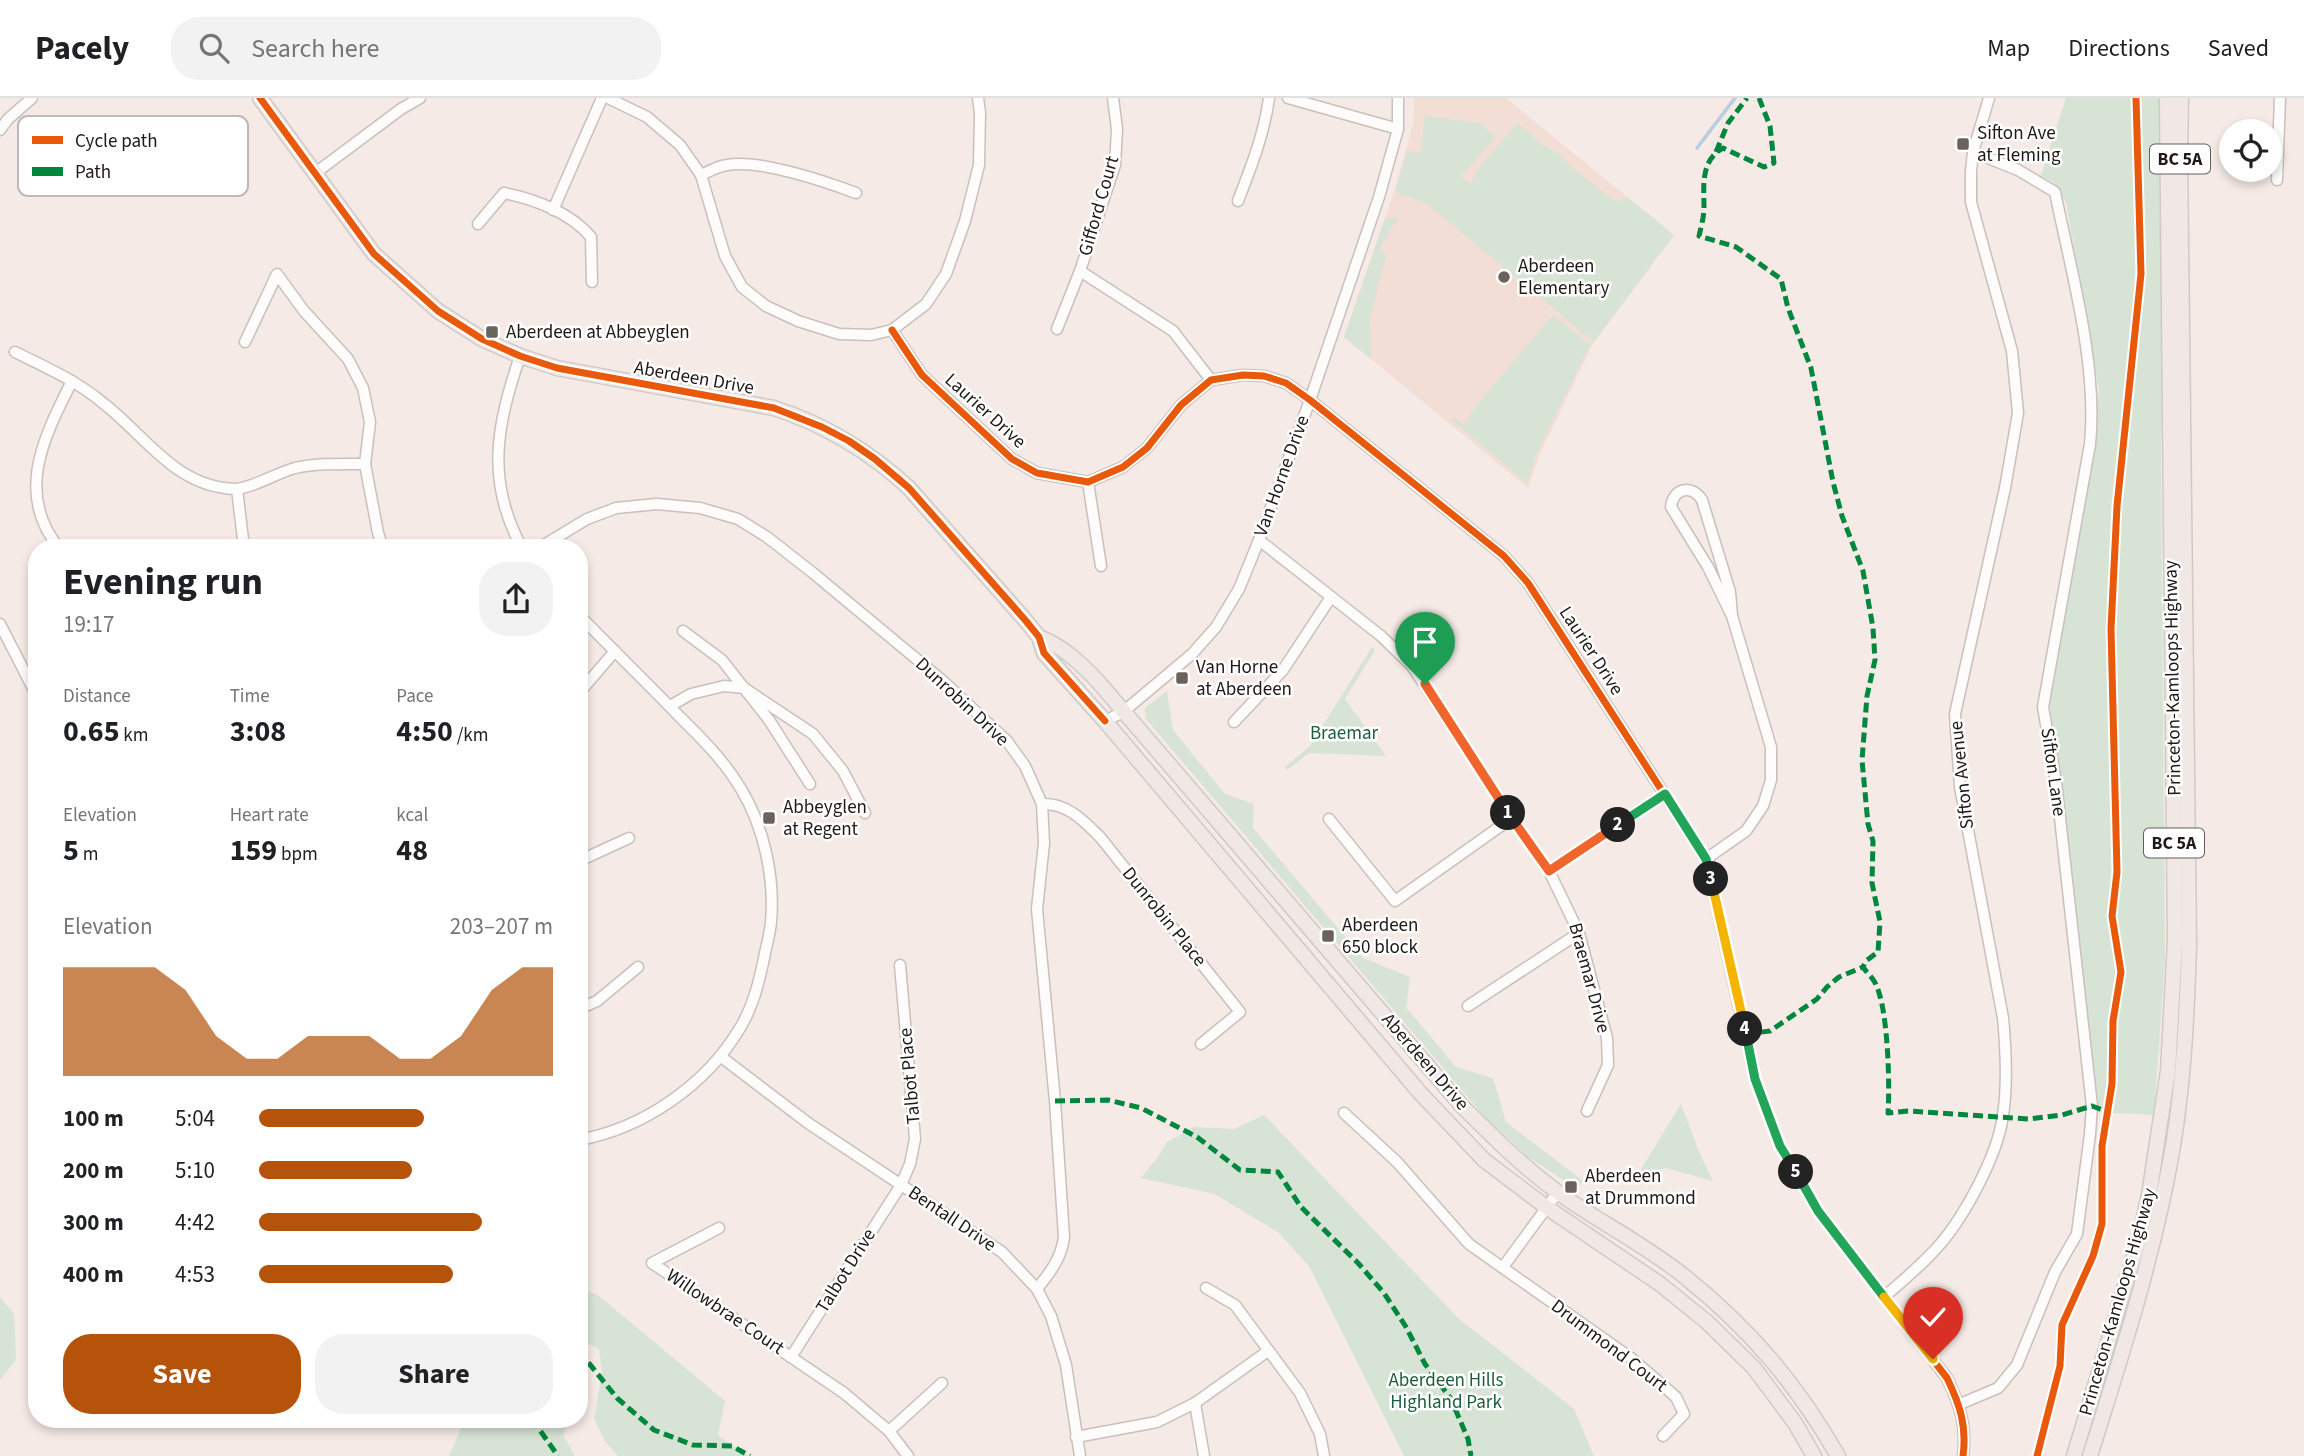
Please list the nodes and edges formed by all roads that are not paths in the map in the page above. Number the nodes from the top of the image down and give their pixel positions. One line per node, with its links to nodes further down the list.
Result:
1 (32, 98): 17 (street)
2 (260, 98): 19 (main road, Aberdeen Drive)
3 (420, 98): 19 (street)
4 (602, 98): 23 (street)
5 (608, 98): 20 (street)
6 (978, 98): 28 (street)
7 (1113, 98): 25 (street, Gifford Court)
8 (1269, 98): 22 (street)
9 (1288, 98): 16 (street)
10 (1398, 98): 16 (street, Van Horne Drive)
11 (2167, 98): 102 (main road, Princeton-Kamloops Highway / BC 5A)
12 (2182, 98): 103 (main road, Princeton-Kamloops Highway / BC 5A)
13 (2280, 98): 15 (street)
14 (1987, 99): 18 (street, Sifton Avenue)
15 (2279, 119)
16 (1398, 129): 34 (street, Van Horne Drive)
17 (0, 130)
18 (1973, 152): 86 (street, Sifton Avenue); 91 (street, Sifton Lane)
19 (314, 174): 31 (main road, Aberdeen Drive)
20 (701, 175): 21 (street); 28 (street)
21 (856, 192)
22 (1238, 201)
23 (553, 210): 24 (street); 26 (street)
24 (478, 224)
25 (1080, 271): 27 (street, Gifford Court); 32 (street, Gifford Court)
26 (592, 282)
27 (1057, 329)
28 (892, 330): 36 (street, Laurier Drive)
29 (244, 342): 35 (street)
30 (15, 352): 33 (street)
31 (520, 356): 41 (street); 50 (main road, Aberdeen Drive)
32 (1211, 380): 34 (street, Laurier Drive); 36 (street)
33 (72, 381): 37 (street); 38 (street)
34 (1310, 400): 43 (street, Van Horne Drive); 60 (street, Laurier Drive)
35 (365, 464): 37 (street); 40 (street)
36 (1088, 482): 44 (street)
37 (237, 489): 39 (street)
38 (52, 539)
39 (243, 539)
40 (380, 539)
41 (517, 539)
42 (554, 539): 61 (street, Dunrobin Drive)
43 (1259, 540): 45 (street, Braemar Drive); 56 (street, Van Horne Drive)
44 (1101, 566)
45 (1331, 597): 58 (street); 63 (street, Braemar Drive)
46 (1732, 616): 46 (street); 67 (street)
47 (0, 624): 52 (street)
48 (588, 624): 51 (street)
49 (683, 631): 54 (street)
50 (1039, 637): 56 (main road, Aberdeen Drive); 57 (main road, Aberdeen Drive)
51 (615, 652): 53 (street); 55 (street)
52 (28, 678)
53 (588, 683)
54 (744, 688): 55 (street); 59 (street); 62 (street)
55 (670, 706): 75 (street)
56 (1123, 712): 57 (street, Van Horne Drive); 80 (main road, Aberdeen Drive)
57 (1105, 721): 81 (main road, Aberdeen Drive)
58 (1234, 722)
59 (810, 784)
60 (1665, 794): 67 (street, Laurier Drive); 68 (street)
61 (1042, 804): 74 (street, Dunrobin Place); 85 (street, Dunrobin Drive)
62 (865, 813)
63 (1512, 818): 64 (street); 68 (street, Braemar Drive)
64 (1329, 819)
65 (629, 838): 66 (street)
66 (588, 857)
67 (1706, 859): 86 (street, Laurier Drive)
68 (1549, 871): 69 (street, Braemar Drive)
69 (1579, 933): 73 (street); 76 (street, Braemar Drive)
70 (900, 965): 79 (street, Talbot Place)
71 (638, 967): 72 (street)
72 (588, 1005)
73 (1468, 1006)
74 (1201, 1044)
75 (720, 1056): 78 (street); 79 (street, Bentall Drive)
76 (1587, 1111)
77 (1344, 1113): 83 (street, Drummond Court)
78 (588, 1138)
79 (901, 1185): 85 (street, Bentall Drive); 88 (street, Talbot Drive)
80 (1558, 1192): 81 (street); 100 (main road, Aberdeen Drive)
81 (1546, 1207): 83 (street); 99 (main road, Aberdeen Drive)
82 (719, 1228): 88 (street, Willowbrae Court)
83 (1503, 1267): 93 (street, Drummond Court)
84 (1206, 1288): 87 (street)
85 (1037, 1289): 94 (street, Bentall Drive)
86 (1884, 1297): 91 (street, Laurier Drive)
87 (1268, 1351): 90 (street); 98 (street)
88 (791, 1357): 92 (street)
89 (942, 1383): 92 (street)
90 (1195, 1403): 94 (street); 97 (street)
91 (1960, 1404): 101 (street, Laurier Drive)
92 (889, 1431): 95 (street)
93 (1663, 1436)
94 (1076, 1437): 96 (street, Bentall Drive)
95 (908, 1456)
96 (1080, 1456)
97 (1204, 1456)
98 (1324, 1456)
99 (1814, 1456)
100 (1838, 1456)
101 (1963, 1456)
102 (2074, 1456)
103 (2090, 1456)

